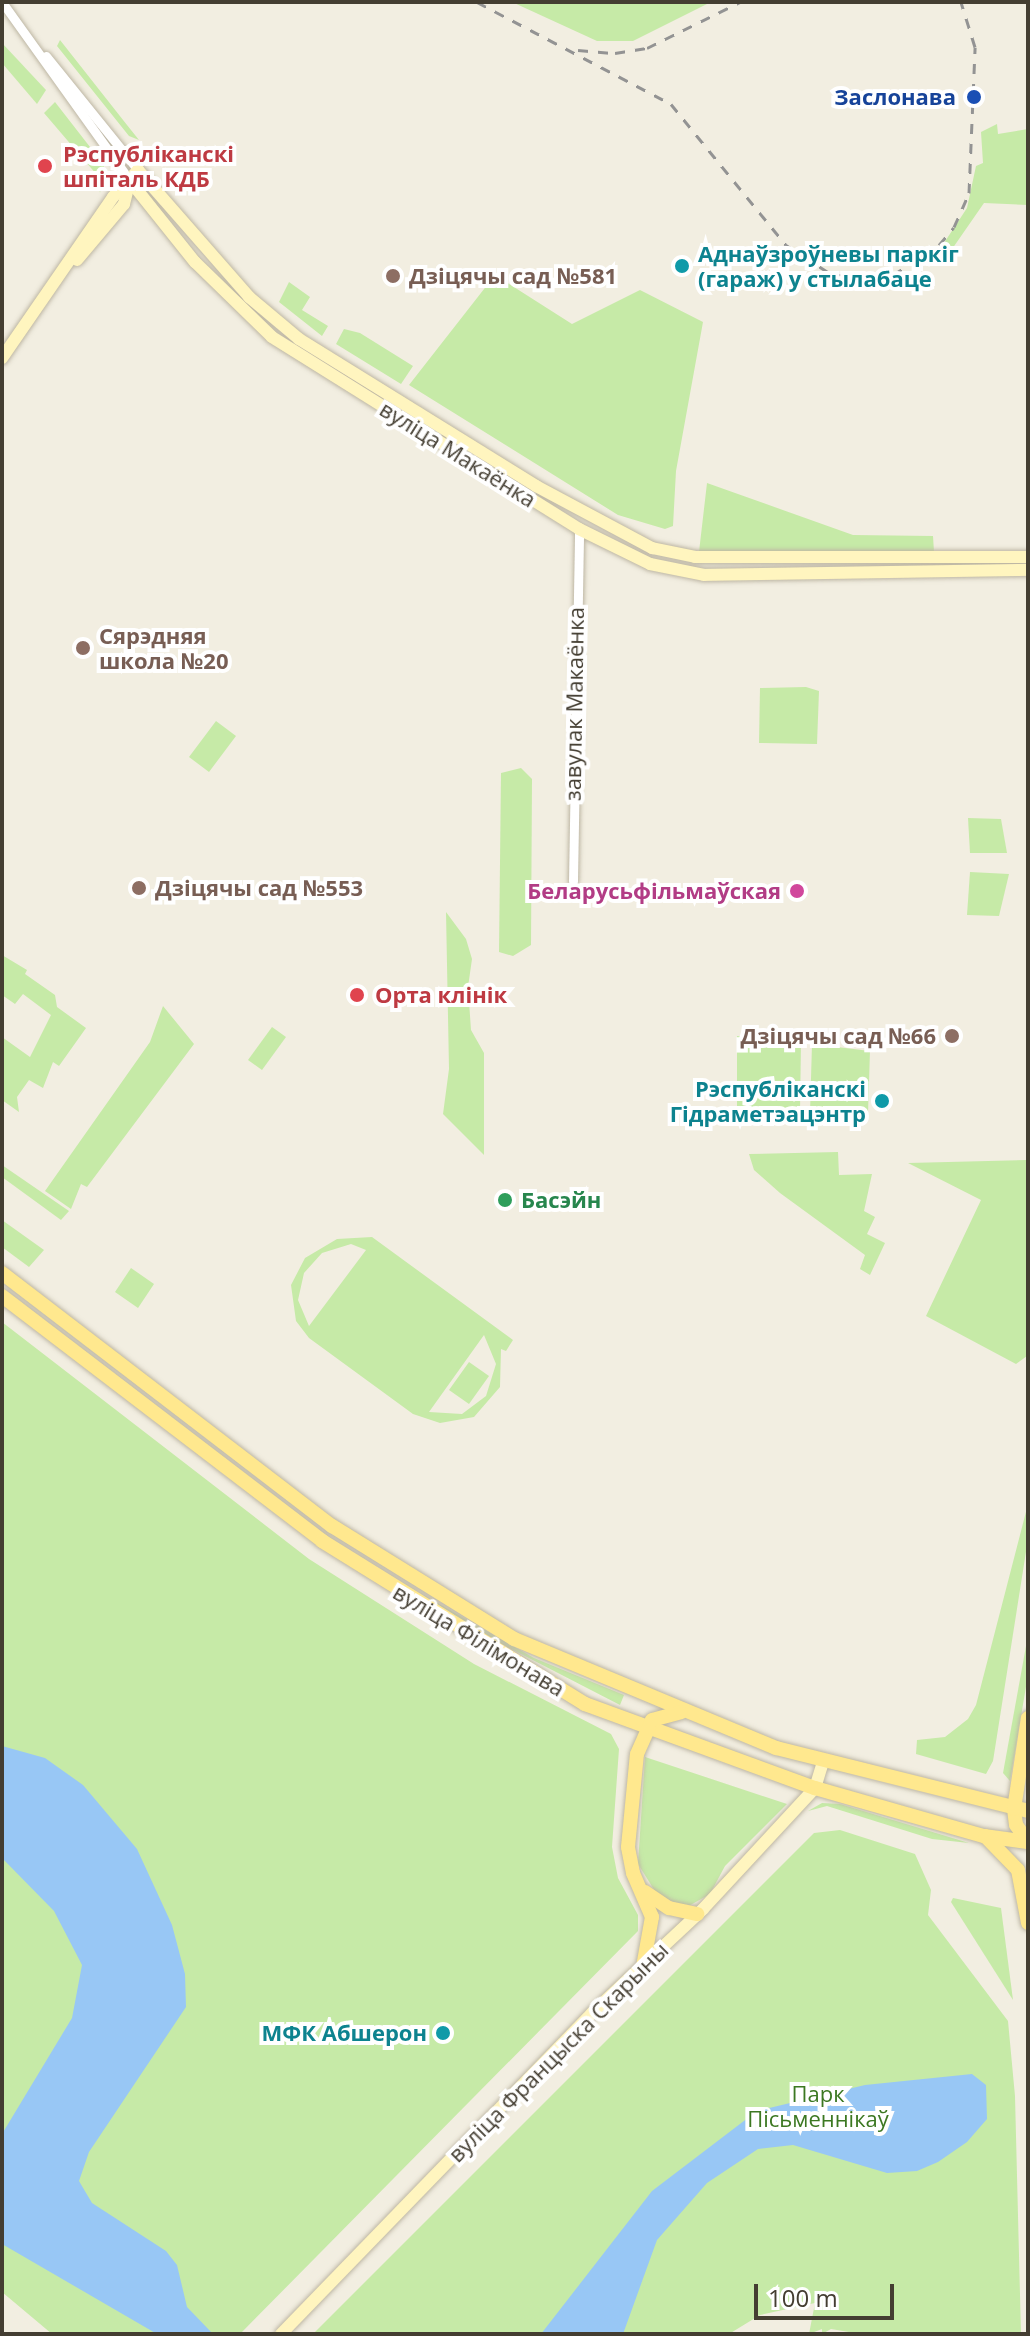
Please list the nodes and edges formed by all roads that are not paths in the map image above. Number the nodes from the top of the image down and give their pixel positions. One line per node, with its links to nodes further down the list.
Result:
1 (2, 2): 2 (street, вуліца Макаёнка)
2 (134, 176): 3 (street, вуліца Макаёнка); 4 (street); 5 (street, вуліца Макаёнка)
3 (321, 352): 5 (street); 7 (street, вуліца Макаёнка)
4 (2, 358)
5 (314, 366): 6 (street, вуліца Макаёнка)
6 (579, 529): 10 (street, вуліца Макаёнка); 11 (street, завулак Макаёнка)
7 (682, 556): 8 (street, вуліца Макаёнка); 10 (street)
8 (1028, 557)
9 (1028, 570): 10 (street, вуліца Макаёнка)
10 (680, 573)
11 (573, 881)
12 (2, 1273): 14 (main road, вуліца Філімонава)
13 (2, 1296): 15 (main road, вуліца Філімонава)
14 (43, 1304): 15 (main road); 16 (main road, вуліца Філімонава)
15 (32, 1319): 17 (main road, вуліца Філімонава)
16 (393, 1567): 17 (main road); 18 (main road, вуліца Філімонава)
17 (383, 1582): 20 (main road, вуліца Філімонава)
18 (685, 1712): 20 (main road); 21 (main road, вуліца Філімонава)
19 (1028, 1718): 23 (main road)
20 (646, 1729): 22 (main road, вуліца Філімонава); 26 (main road)
21 (823, 1762): 22 (street, вуліца Францыска Скарыны); 23 (main road, вуліца Філімонава)
22 (815, 1788): 24 (main road, вуліца Філімонава); 27 (street, вуліца Францыска Скарыны)
23 (1021, 1810): 25 (main road)
24 (984, 1836): 25 (main road, вуліца Філімонава); 28 (main road)
25 (1028, 1842)
26 (639, 1887): 27 (main road); 29 (main road)
27 (697, 1914): 29 (street, вуліца Францыска Скарыны)
28 (1028, 1923)
29 (643, 1967): 30 (street, вуліца Францыска Скарыны)
30 (281, 2334)

